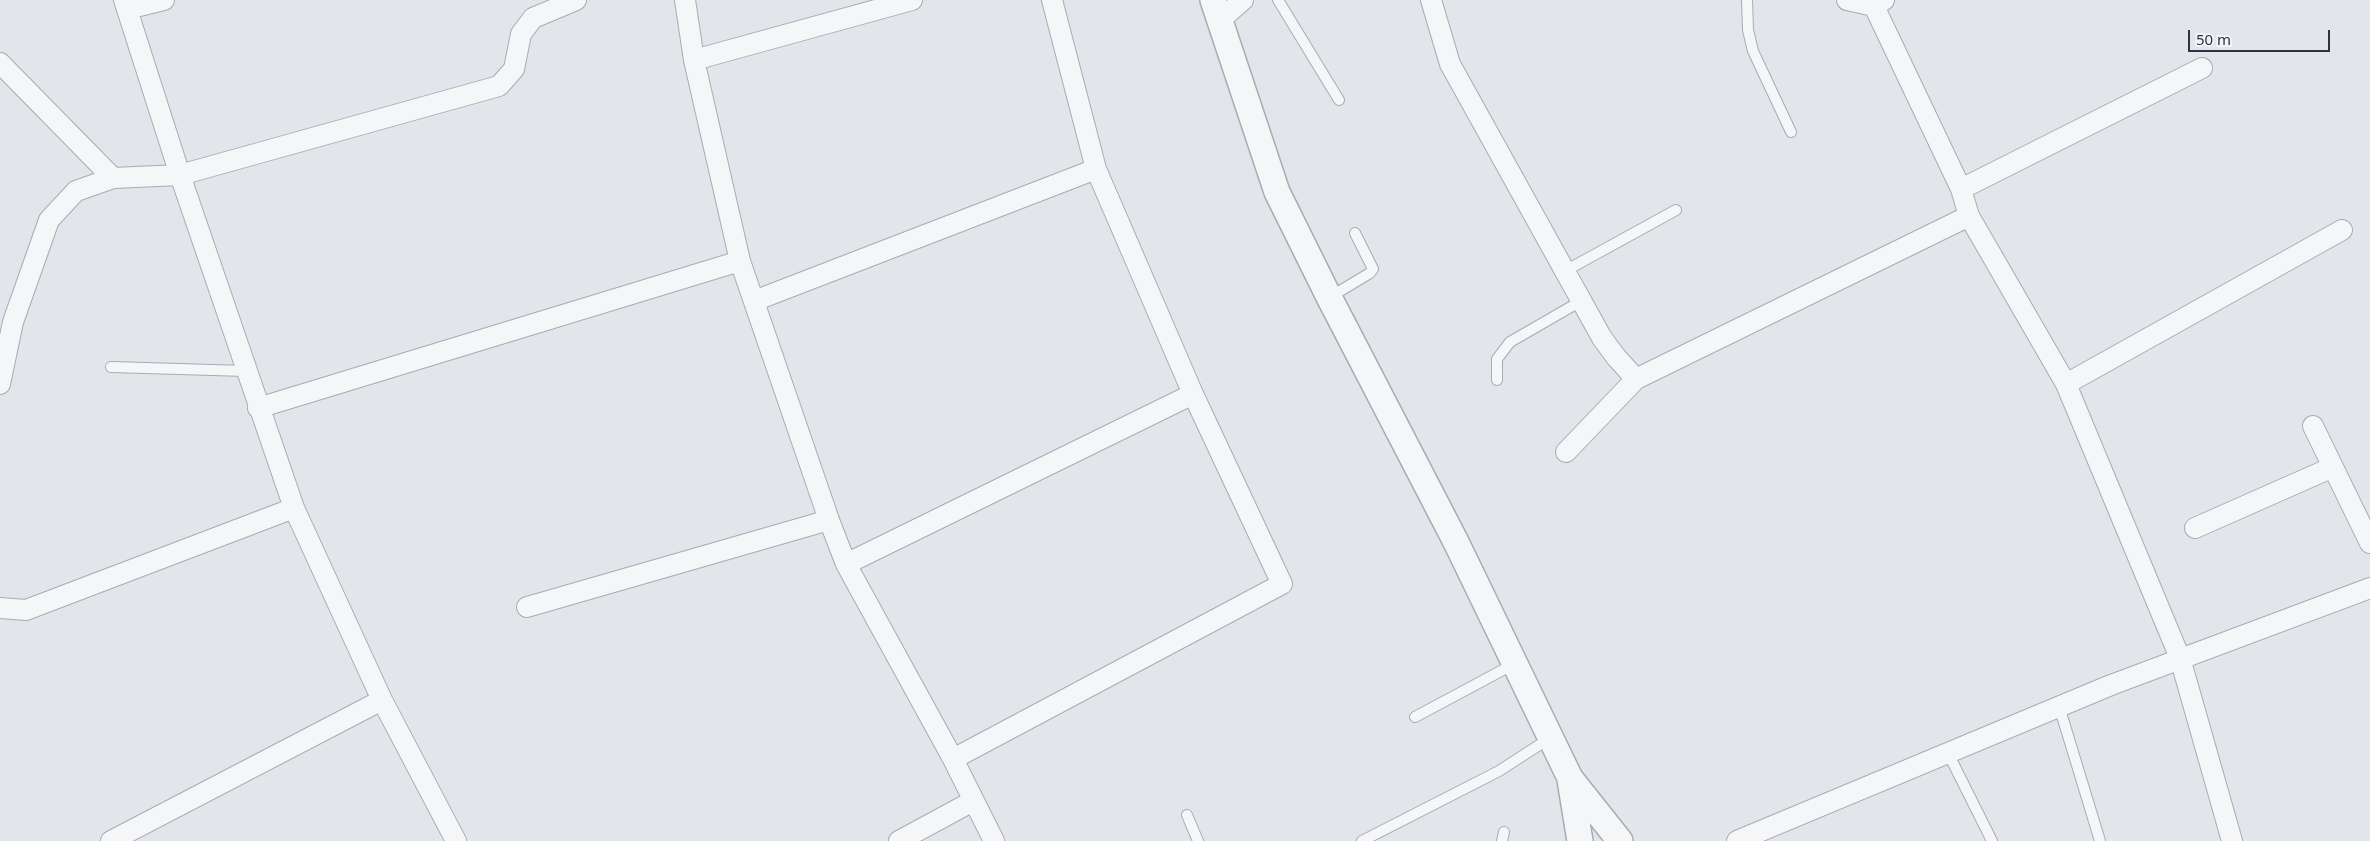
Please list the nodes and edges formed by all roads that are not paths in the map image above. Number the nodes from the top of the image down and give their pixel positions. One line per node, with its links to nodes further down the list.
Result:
1 (164, 0): 12 (street)
2 (576, 0): 20 (street)
3 (685, 0): 14 (street)
4 (912, 0): 14 (street)
5 (1052, 0): 19 (street)
6 (1243, 0): 13 (street)
7 (1278, 0): 17 (lane)
8 (1431, 0): 28 (street)
9 (1747, 0): 18 (lane)
10 (1847, 0): 11 (street)
11 (1879, 3): 22 (street)
12 (126, 5): 20 (street)
13 (1216, 10): 29 (street)
14 (694, 60): 27 (street)
15 (0, 64): 21 (street)
16 (2202, 68): 22 (street)
17 (1339, 100)
18 (1791, 132)
19 (1096, 169): 31 (street); 39 (street)
20 (180, 175): 21 (street); 34 (street)
21 (113, 178): 32 (street)
22 (1961, 189): 24 (street)
23 (1676, 210): 28 (lane)
24 (1969, 216): 35 (street); 38 (street)
25 (2342, 230): 38 (street)
26 (1355, 233): 29 (lane)
27 (740, 261): 31 (street); 40 (street)
28 (1565, 271): 30 (street)
29 (1329, 297): 53 (street)
30 (1581, 300): 35 (street); 36 (lane)
31 (754, 301): 45 (street)
32 (7, 320): 37 (street)
33 (111, 367): 34 (lane)
34 (246, 371): 40 (street)
35 (1636, 379): 42 (street)
36 (1497, 380)
37 (0, 384)
38 (2066, 384): 52 (street)
39 (1193, 394): 48 (street); 59 (street)
40 (258, 408): 44 (street)
41 (2312, 426): 43 (street)
42 (1566, 452)
43 (2333, 467): 46 (street); 47 (street)
44 (294, 508): 51 (street); 54 (street)
45 (829, 520): 48 (street); 50 (street)
46 (2195, 528)
47 (2370, 542)
48 (846, 564): 59 (street)
49 (2370, 588): 52 (street)
50 (527, 607)
51 (0, 608)
52 (2180, 658): 55 (street); 74 (street)
53 (1515, 663): 56 (lane); 57 (street)
54 (382, 700): 63 (street); 64 (street)
55 (2059, 706): 58 (street); 73 (lane)
56 (1415, 717)
57 (1550, 737): 60 (street); 68 (lane)
58 (1948, 753): 71 (street); 72 (lane)
59 (953, 759): 61 (street)
60 (1570, 778): 69 (street); 70 (street)
61 (973, 801): 65 (street); 66 (street)
62 (1187, 814): 67 (lane)
63 (111, 841)
64 (456, 841)
65 (899, 841)
66 (994, 841)
67 (1198, 841)
68 (1362, 841)
69 (1580, 841)
70 (1620, 841)
71 (1737, 841)
72 (1992, 841)
73 (2100, 841)
74 (2232, 841)

